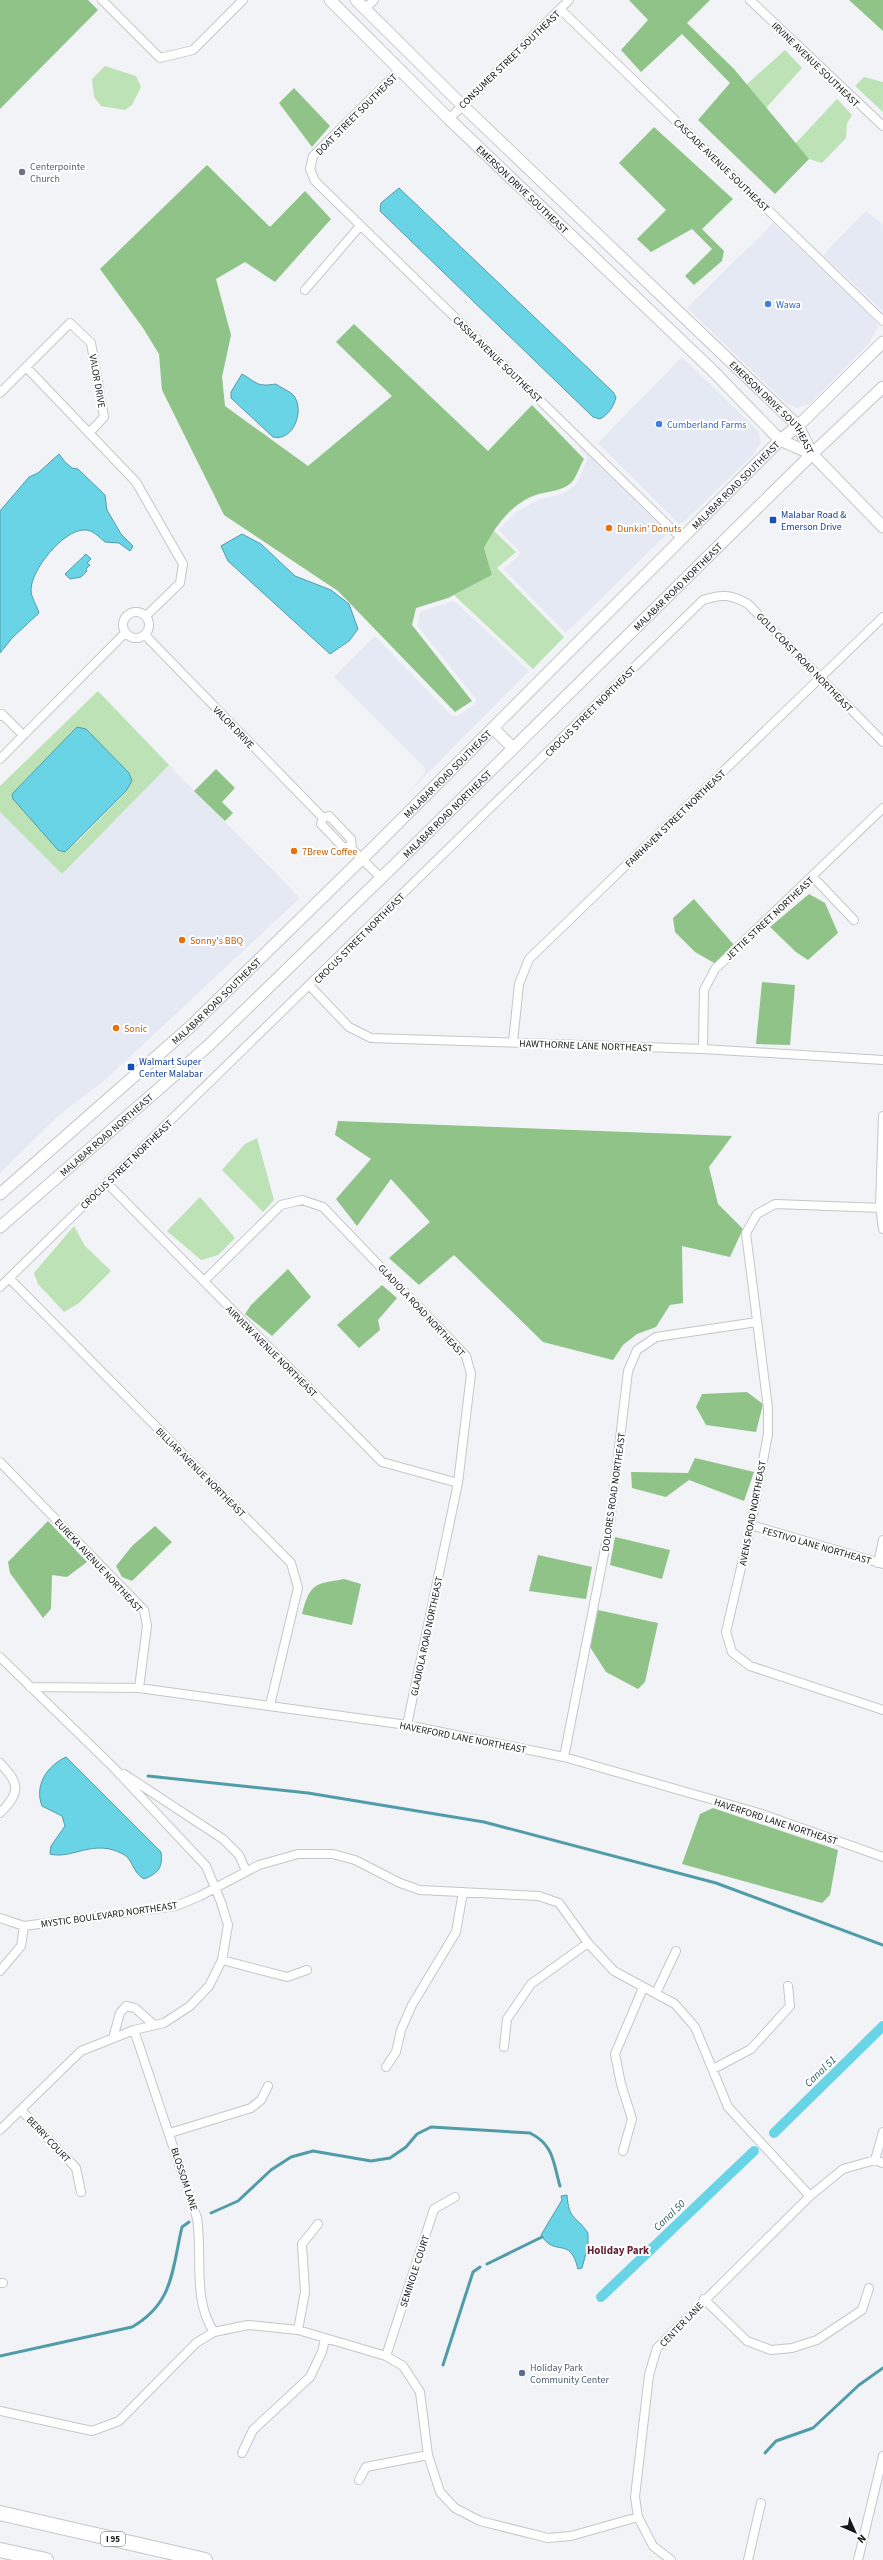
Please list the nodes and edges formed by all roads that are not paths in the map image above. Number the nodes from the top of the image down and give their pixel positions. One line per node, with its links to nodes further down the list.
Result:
1 (102, 0): 2 (street)
2 (243, 0)
3 (330, 0): 10 (main road, EMERSON DRIVE SOUTHEAST)
4 (356, 0): 8 (main road, EMERSON DRIVE SOUTHEAST)
5 (374, 0): 8 (street)
6 (570, 0): 9 (street, CONSUMER STREET SOUTHEAST)
7 (750, 0): 13 (street, IRVINE AVENUE SOUTHEAST)
8 (365, 9): 11 (main road, EMERSON DRIVE SOUTHEAST)
9 (560, 9): 11 (street, CONSUMER STREET SOUTHEAST); 17 (street, CASCADE AVENUE SOUTHEAST)
10 (400, 70): 12 (main road, EMERSON DRIVE SOUTHEAST); 14 (street, DOAT STREET SOUTHEAST)
11 (462, 105): 12 (street, CONSUMER STREET SOUTHEAST); 22 (main road, EMERSON DRIVE SOUTHEAST)
12 (449, 119): 24 (main road, EMERSON DRIVE SOUTHEAST)
13 (883, 126)
14 (315, 181): 15 (street, CASSIA AVENUE SOUTHEAST)
15 (360, 226): 16 (street); 27 (street, CASSIA AVENUE SOUTHEAST)
16 (305, 290)
17 (883, 320)
18 (883, 342): 22 (main road, MALABAR ROAD SOUTHEAST)
19 (26, 367): 21 (street, VALOR DRIVE); 23 (street); 23 (street, VALOR DRIVE)
20 (883, 388): 25 (main road, MALABAR ROAD NORTHEAST)
21 (0, 393)
22 (798, 426): 24 (main road, MALABAR ROAD SOUTHEAST); 25 (main road, EMERSON DRIVE SOUTHEAST)
23 (89, 433): 29 (street)
24 (780, 440): 25 (main road, EMERSON DRIVE SOUTHEAST); 27 (main road, MALABAR ROAD SOUTHEAST)
25 (812, 454): 26 (main road); 38 (main road, MALABAR ROAD NORTHEAST)
26 (883, 527)
27 (681, 538): 35 (main road, MALABAR ROAD SOUTHEAST)
28 (720, 594): 33 (street, GOLD COAST ROAD NORTHEAST); 45 (street, CROCUS STREET NORTHEAST)
29 (146, 616): 31 (street); 32 (street)
30 (883, 617): 33 (street, FAIRHAVEN STREET NORTHEAST)
31 (125, 633): 32 (street); 36 (street)
32 (145, 635): 41 (street, VALOR DRIVE)
33 (821, 678): 37 (street, GOLD COAST ROAD NORTHEAST); 46 (street, FAIRHAVEN STREET NORTHEAST)
34 (0, 716): 36 (street)
35 (493, 728): 38 (main road); 41 (main road, MALABAR ROAD SOUTHEAST)
36 (23, 735): 39 (street)
37 (883, 742)
38 (513, 748): 43 (main road, MALABAR ROAD NORTHEAST)
39 (0, 759)
40 (883, 808): 42 (street, JETTIE STREET NORTHEAST)
41 (362, 859): 43 (street, VALOR DRIVE); 51 (main road, MALABAR ROAD SOUTHEAST)
42 (813, 877): 44 (street); 47 (street, JETTIE STREET NORTHEAST)
43 (382, 878): 53 (main road, MALABAR ROAD NORTHEAST)
44 (854, 920)
45 (310, 986): 46 (street, HAWTHORNE LANE NORTHEAST); 50 (street, CROCUS STREET NORTHEAST)
46 (513, 1042): 47 (street, HAWTHORNE LANE NORTHEAST)
47 (703, 1050): 48 (street, HAWTHORNE LANE NORTHEAST)
48 (883, 1060)
49 (883, 1116): 52 (street)
50 (107, 1183): 55 (street, CROCUS STREET NORTHEAST); 56 (street, AIRVIEW AVENUE NORTHEAST)
51 (0, 1194)
52 (882, 1208): 54 (street); 58 (street, AVENS ROAD NORTHEAST)
53 (0, 1228)
54 (883, 1229)
55 (9, 1278): 57 (street, CROCUS STREET NORTHEAST); 67 (street, BILLIAR AVENUE NORTHEAST)
56 (204, 1281): 60 (street, AIRVIEW AVENUE NORTHEAST); 60 (street, GLADIOLA ROAD NORTHEAST)
57 (0, 1287)
58 (757, 1322): 61 (street, AVENS ROAD NORTHEAST); 70 (street, DOLORES ROAD NORTHEAST)
59 (0, 1462): 66 (street, EUREKA AVENUE NORTHEAST)
60 (458, 1483): 69 (street, GLADIOLA ROAD NORTHEAST)
61 (751, 1526): 63 (street, FESTIVO LANE NORTHEAST); 68 (street, AVENS ROAD NORTHEAST)
62 (883, 1540): 63 (street)
63 (881, 1564)
64 (0, 1657): 65 (street)
65 (30, 1687): 66 (street, HAVERFORD LANE NORTHEAST); 72 (street)
66 (139, 1688): 67 (street, HAVERFORD LANE NORTHEAST)
67 (270, 1705): 69 (street, HAVERFORD LANE NORTHEAST)
68 (883, 1710)
69 (407, 1725): 70 (street, HAVERFORD LANE NORTHEAST)
70 (564, 1757): 74 (street, HAVERFORD LANE NORTHEAST)
71 (0, 1763): 73 (street)
72 (113, 1767): 75 (street); 76 (street)
73 (0, 1813)
74 (883, 1857)
75 (246, 1871): 76 (street, MYSTIC BOULEVARD NORTHEAST); 77 (street, MYSTIC BOULEVARD NORTHEAST)
76 (216, 1888): 79 (street, MYSTIC BOULEVARD NORTHEAST); 82 (street)
77 (463, 1892): 80 (street, MYSTIC BOULEVARD NORTHEAST); 92 (street)
78 (0, 1918): 79 (street, MYSTIC BOULEVARD NORTHEAST)
79 (24, 1926): 84 (street)
80 (588, 1943): 86 (street, MYSTIC BOULEVARD NORTHEAST); 91 (street)
81 (676, 1951): 87 (street)
82 (222, 1960): 83 (street); 88 (street)
83 (307, 1970)
84 (0, 1971)
85 (788, 1986): 93 (street)
86 (643, 1988): 87 (street, MYSTIC BOULEVARD NORTHEAST); 99 (street)
87 (656, 1993): 93 (street, MYSTIC BOULEVARD NORTHEAST)
88 (154, 2025): 89 (street); 90 (street)
89 (134, 2030): 90 (street); 98 (street, BLOSSOM LANE)
90 (113, 2038): 95 (street)
91 (504, 2047)
92 (386, 2067)
93 (713, 2069): 103 (street, MYSTIC BOULEVARD NORTHEAST)
94 (268, 2086): 98 (street)
95 (21, 2110): 96 (street); 102 (street, BERRY COURT)
96 (0, 2130)
97 (883, 2132): 100 (street)
98 (170, 2133): 109 (street, BLOSSOM LANE)
99 (623, 2151)
100 (875, 2160): 101 (street); 103 (street, CENTER LANE)
101 (883, 2163)
102 (81, 2192)
103 (810, 2196): 107 (street, CENTER LANE)
104 (455, 2197): 111 (street, SEMINOLE COURT)
105 (318, 2224): 108 (street)
106 (869, 2288): 107 (street)
107 (704, 2299): 119 (street, CENTER LANE)
108 (298, 2330): 109 (street); 110 (street)
109 (214, 2332): 112 (street)
110 (325, 2339): 111 (street); 113 (street)
111 (386, 2356): 114 (street)
112 (0, 2411)
113 (242, 2453)
114 (428, 2455): 116 (street); 119 (street)
115 (883, 2456): 125 (street)
116 (359, 2480)
117 (761, 2503): 124 (street)
118 (0, 2514): 122 (highway, I 95)
119 (638, 2517): 123 (street)
120 (0, 2550): 121 (highway)
121 (46, 2560)
122 (205, 2560)
123 (671, 2560)
124 (748, 2560)
125 (858, 2560)

